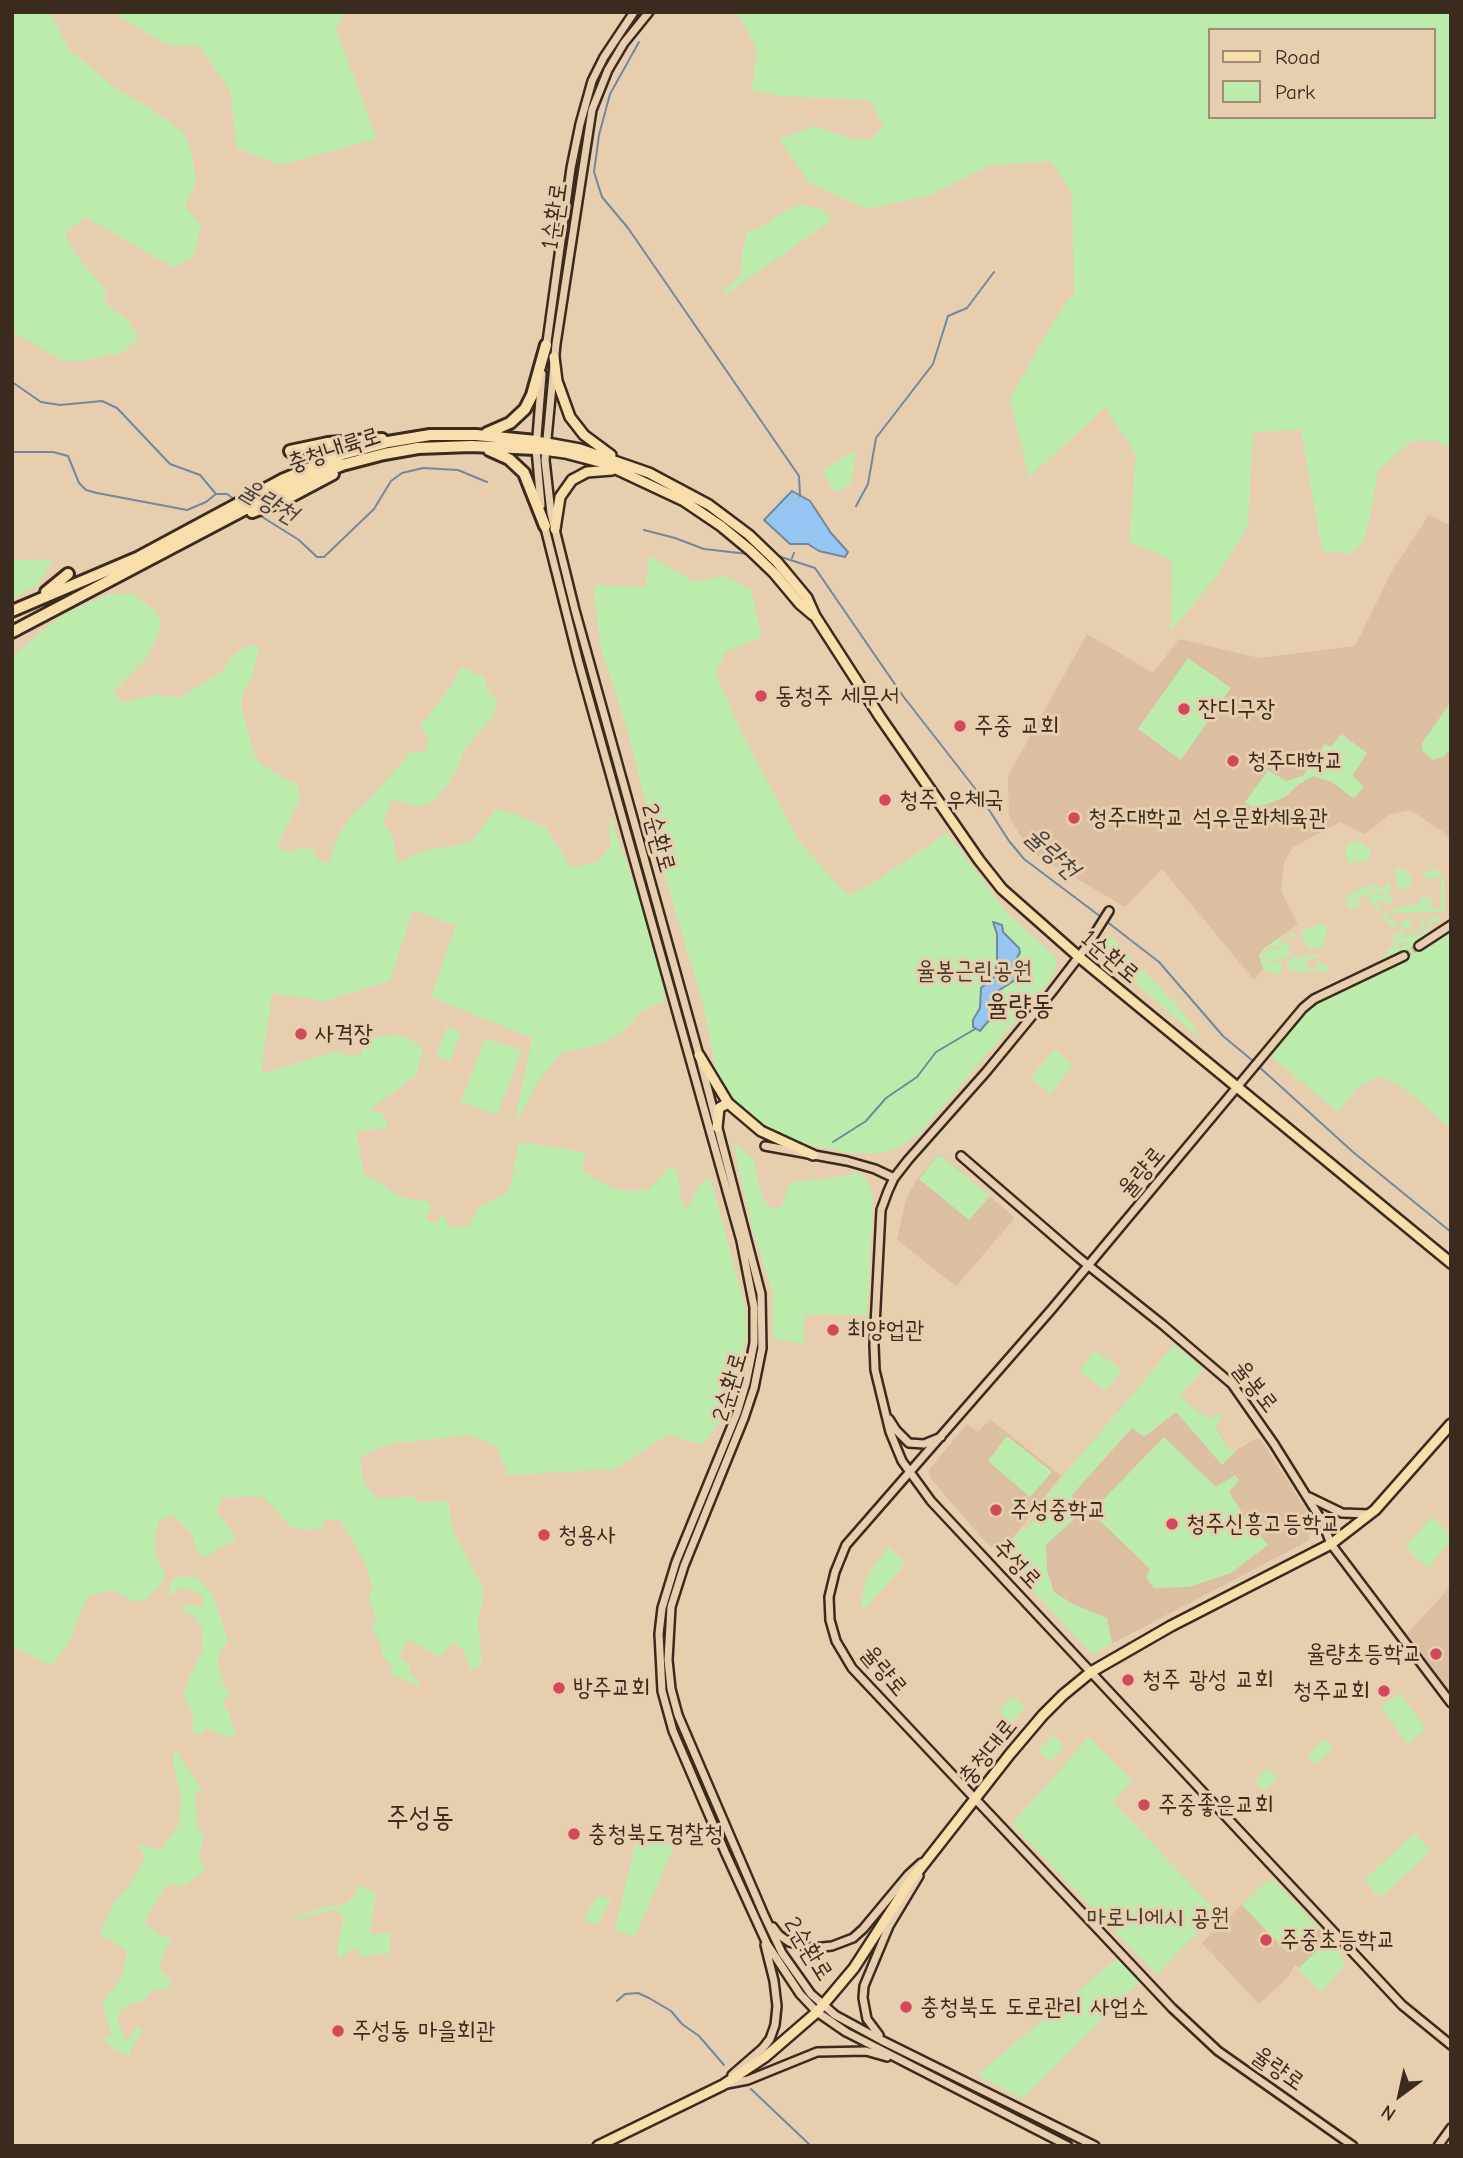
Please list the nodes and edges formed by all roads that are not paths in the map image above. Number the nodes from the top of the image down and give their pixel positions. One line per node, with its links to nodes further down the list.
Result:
1 (634, 12): 3 (street, 1순환로)
2 (649, 12): 4 (street, 1순환로)
3 (546, 345): 5 (highway); 7 (street, 1순환로)
4 (554, 357): 7 (street, 1순환로); 10 (main road)
5 (477, 435): 6 (highway, 충청내륙로); 7 (highway, 충청내륙로)
6 (413, 437): 9 (highway); 12 (highway, 충청내륙로)
7 (541, 445): 8 (highway, 충청내륙로); 10 (main road, 1순환로); 11 (main road, 1순환로); 14 (street, 2순환로)
8 (480, 447): 12 (highway, 충청내륙로); 14 (highway)
9 (290, 451)
10 (621, 461): 19 (main road, 1순환로)
11 (625, 472): 14 (main road); 19 (main road, 1순환로)
12 (254, 504): 13 (highway); 15 (highway, 충청내륙로)
13 (243, 517)
14 (550, 528): 26 (street, 2순환로); 49 (street, 2순환로)
15 (191, 534): 17 (highway, 충청내륙로); 20 (highway, 충청내륙로)
16 (68, 574): 17 (highway)
17 (33, 601): 18 (highway, 충청내륙로)
18 (12, 611)
19 (815, 616): 25 (main road, 1순환로)
20 (12, 632)
21 (1109, 911): 25 (street, 주성로)
22 (1451, 925): 23 (street)
23 (1419, 946)
24 (1404, 956): 27 (street, 율량로)
25 (1079, 957): 27 (main road, 1순환로); 34 (street, 주성로)
26 (699, 1055): 28 (main road); 29 (street, 2순환로)
27 (1238, 1088): 35 (main road, 1순환로); 36 (street, 율량로)
28 (728, 1103): 29 (main road); 30 (main road)
29 (717, 1127): 48 (street, 2순환로)
30 (761, 1131): 31 (main road); 32 (main road)
31 (765, 1146): 32 (street)
32 (813, 1155): 34 (street)
33 (961, 1156): 36 (street, 율봉로)
34 (894, 1178): 37 (street, 주성로)
35 (1451, 1263)
36 (1088, 1265): 39 (street, 율량로); 41 (street, 율봉로)
37 (885, 1413): 39 (street); 40 (street, 주성로)
38 (1451, 1424): 42 (main road, 충청대로)
39 (942, 1437): 40 (street, 율량로)
40 (910, 1474): 44 (street, 주성로); 46 (street, 율량로)
41 (1304, 1493): 42 (street); 43 (street, 율봉로)
42 (1370, 1514): 43 (main road, 충청대로)
43 (1331, 1544): 44 (main road, 충청대로); 45 (street, 율봉로)
44 (1091, 1672): 46 (main road, 충청대로); 51 (street, 주성로)
45 (1451, 1703)
46 (975, 1799): 47 (main road, 충청대로); 59 (street, 율량로)
47 (935, 1850): 48 (street); 50 (main road, 충청대로); 52 (street)
48 (762, 1911): 50 (street, 2순환로)
49 (764, 1937): 50 (street, 2순환로); 54 (street)
50 (820, 2009): 52 (street, 2순환로); 53 (street, 2순환로); 54 (main road, 충청대로)
51 (1451, 2045)
52 (893, 2046): 58 (street, 2순환로)
53 (909, 2064): 54 (street); 57 (street, 2순환로)
54 (723, 2085): 56 (main road, 충청대로)
55 (1451, 2128): 60 (street)
56 (598, 2146)
57 (1068, 2146)
58 (1096, 2146)
59 (1353, 2146)
60 (1438, 2146)

